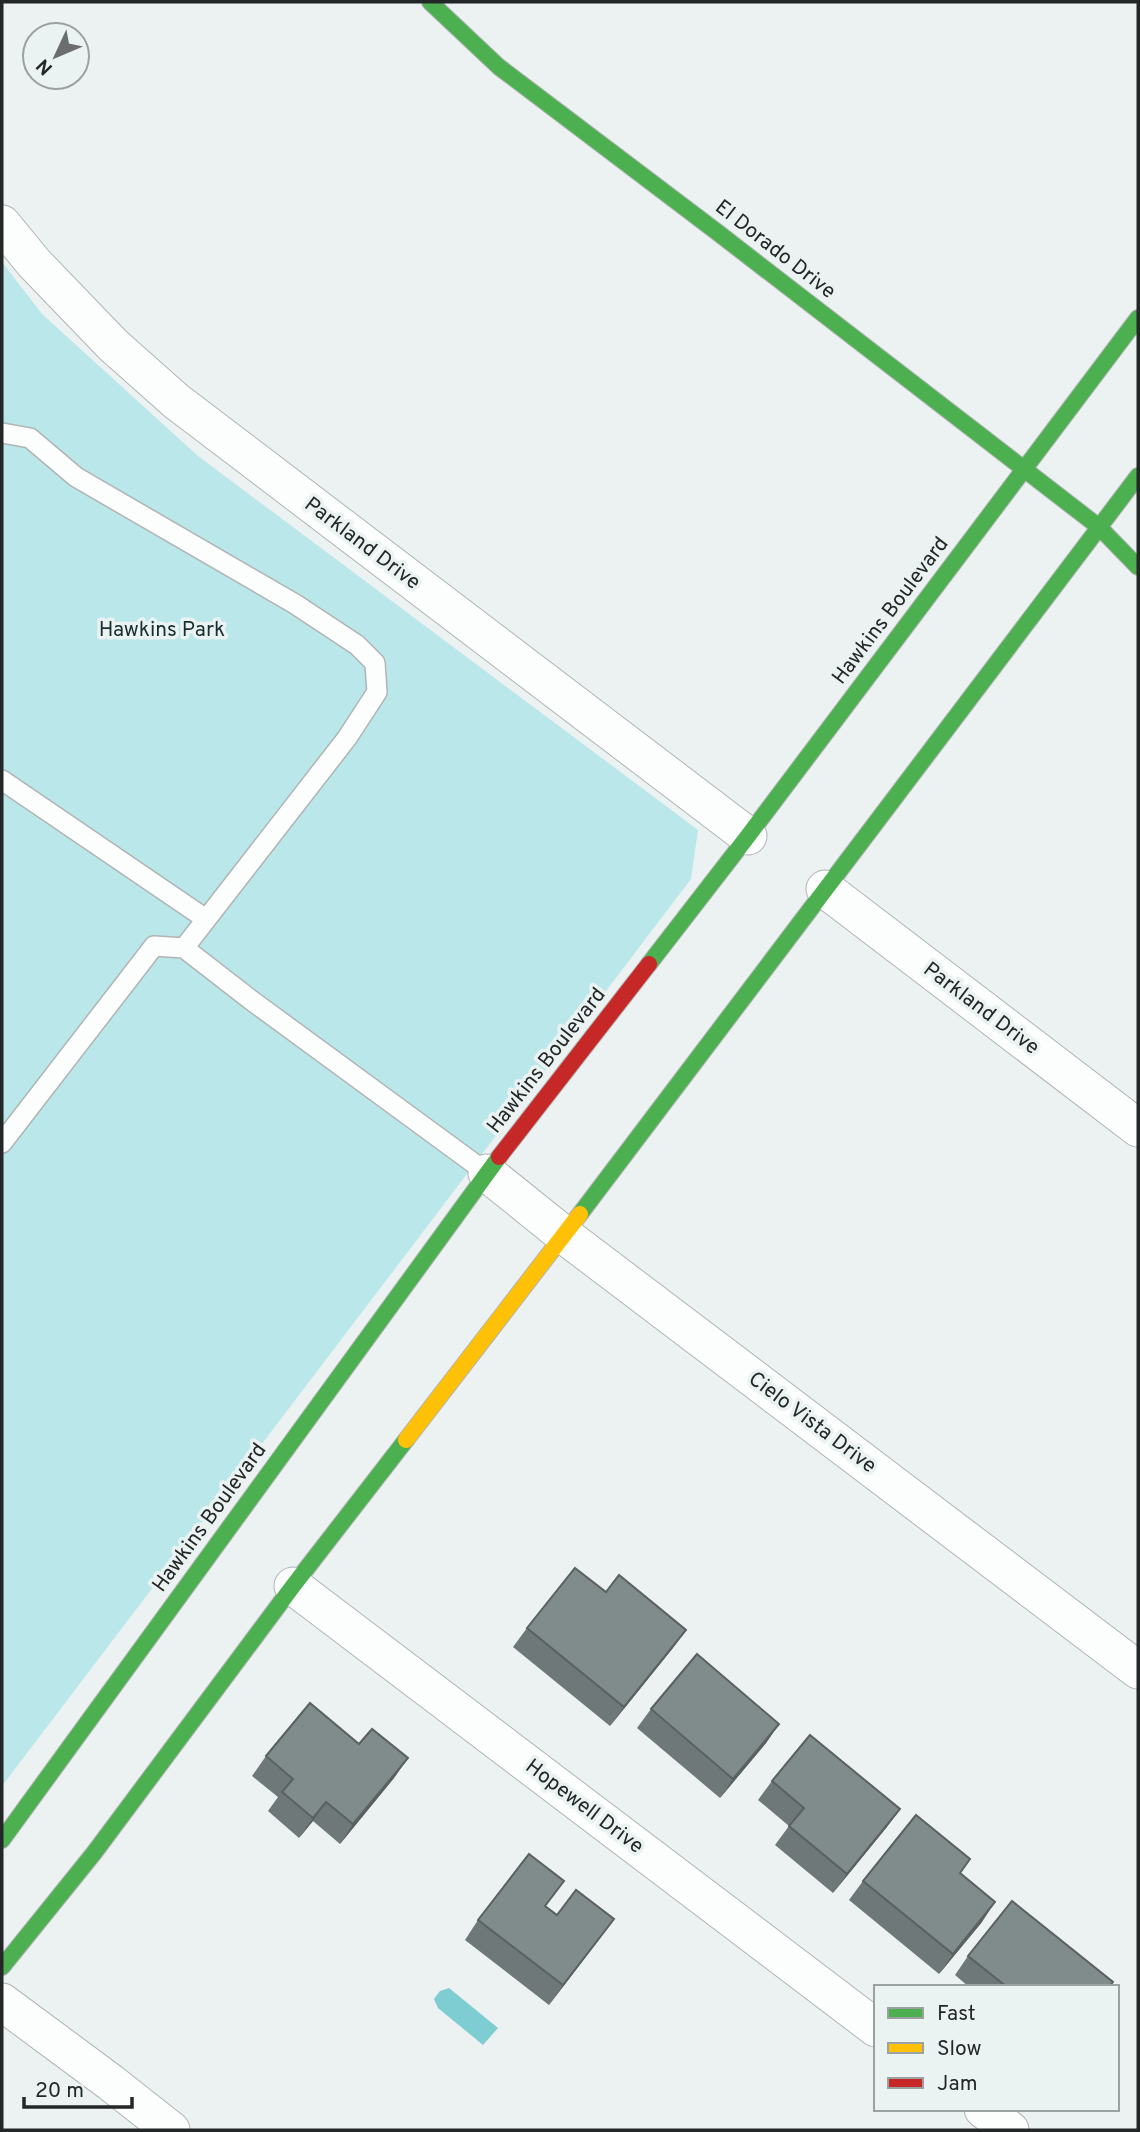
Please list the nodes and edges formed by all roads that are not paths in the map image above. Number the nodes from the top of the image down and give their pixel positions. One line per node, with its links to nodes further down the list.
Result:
1 (430, 2): 5 (main road, El Dorado Drive)
2 (2, 224): 11 (street, Parkland Drive)
3 (1138, 318): 5 (main road, Hawkins Boulevard)
4 (2, 433): 13 (lane)
5 (1024, 469): 7 (main road, El Dorado Drive); 11 (main road, Hawkins Boulevard)
6 (1138, 476): 7 (main road)
7 (1099, 527): 8 (main road); 9 (main road); 12 (main road)
8 (1138, 543)
9 (1138, 567)
10 (2, 780): 13 (lane)
11 (748, 836): 17 (main road, Hawkins Boulevard)
12 (825, 889): 15 (street, Parkland Drive); 18 (main road)
13 (205, 919): 14 (lane)
14 (184, 948): 16 (lane); 17 (lane)
15 (1138, 1128)
16 (2, 1143)
17 (487, 1173): 18 (street, Cielo Vista Drive); 21 (main road, Hawkins Boulevard)
18 (564, 1235): 19 (main road); 20 (street, Cielo Vista Drive)
19 (293, 1586): 22 (main road); 24 (street, Hopewell Drive)
20 (1138, 1670)
21 (2, 1840)
22 (2, 1967)
23 (2, 2002): 26 (street)
24 (874, 2026)
25 (985, 2111): 27 (street)
26 (171, 2130)
27 (1010, 2130)

